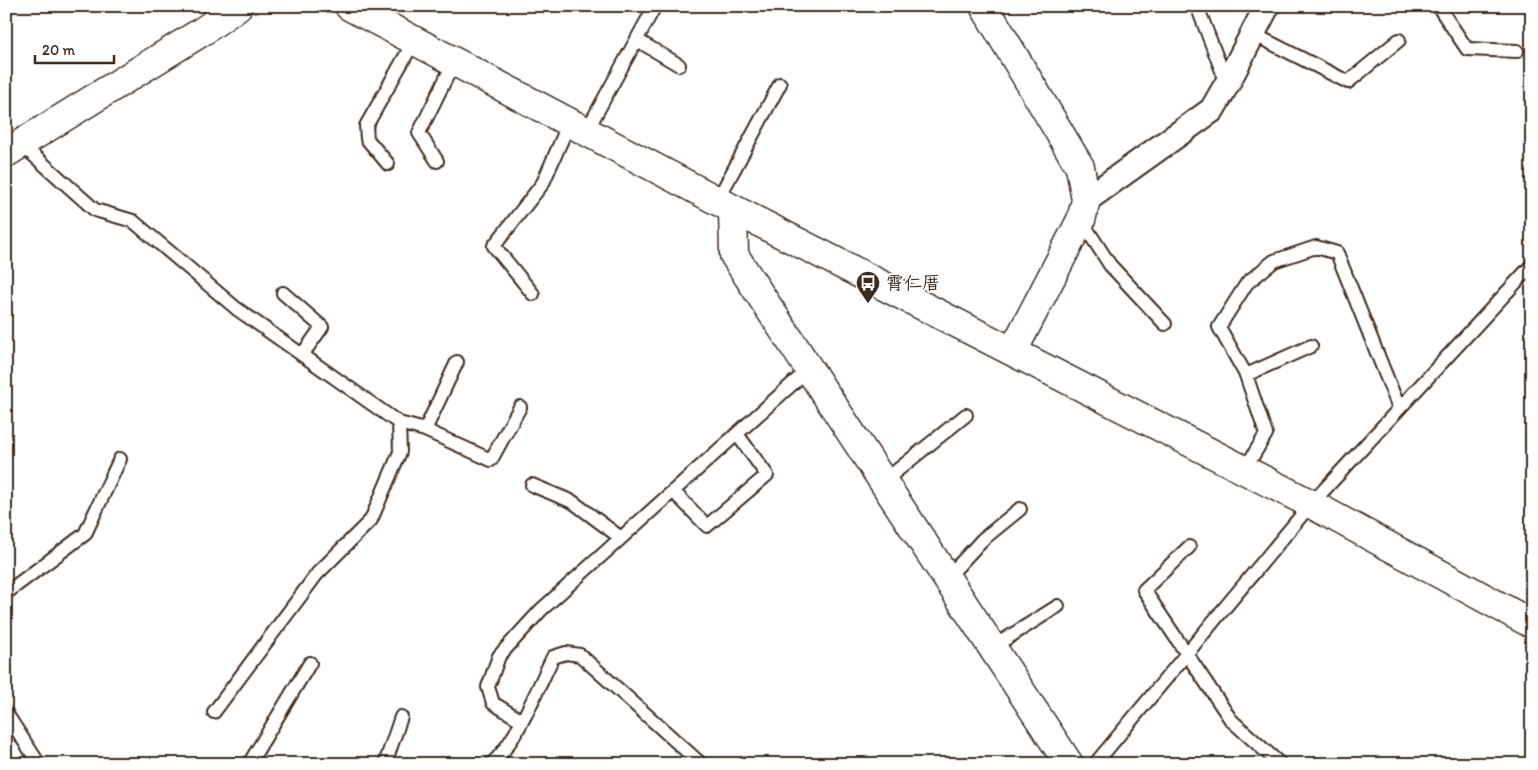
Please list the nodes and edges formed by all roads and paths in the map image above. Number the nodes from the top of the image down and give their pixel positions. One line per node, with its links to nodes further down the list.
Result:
1 (238, 6): 18 (main road)
2 (349, 6): 11 (main road)
3 (655, 6): 9 (lane)
4 (984, 6): 22 (main road)
5 (1197, 6): 16 (lane)
6 (1267, 6): 8 (street)
7 (1438, 6): 12 (lane)
8 (1253, 34): 10 (lane); 16 (street)
9 (636, 40): 14 (lane); 17 (lane)
10 (1399, 40)
11 (414, 41): 13 (main road); 20 (lane)
12 (1517, 51)
13 (454, 62): 17 (main road); 19 (lane)
14 (679, 65)
15 (780, 84): 21 (lane)
16 (1227, 84): 22 (street)
17 (577, 128): 21 (main road); 25 (lane)
18 (13, 148): 29 (lane)
19 (437, 161)
20 (388, 164)
21 (725, 205): 28 (main road); 31 (main road)
22 (1084, 210): 26 (lane); 28 (main road)
23 (1532, 265): 34 (lane)
24 (283, 293): 29 (lane)
25 (533, 294)
26 (1165, 324)
27 (1311, 346): 32 (lane)
28 (1013, 351): 40 (main road)
29 (302, 355): 36 (lane)
30 (457, 362): 37 (lane)
31 (810, 368): 38 (lane); 41 (main road)
32 (1246, 375): 34 (lane); 40 (lane)
33 (520, 407): 37 (lane)
34 (1399, 408): 44 (lane)
35 (966, 415): 41 (lane)
36 (399, 423): 37 (lane); 55 (lane)
37 (425, 430)
38 (737, 434): 43 (lane); 43 (lane)
39 (120, 459): 49 (lane)
40 (1245, 469): 44 (main road)
41 (884, 480): 48 (main road)
42 (532, 485): 46 (lane)
43 (673, 491): 46 (lane)
44 (1311, 504): 51 (main road); 53 (lane)
45 (1020, 510): 48 (lane)
46 (621, 538): 58 (lane)
47 (1189, 547): 53 (lane)
48 (947, 578): 52 (main road)
49 (6, 594)
50 (1058, 606): 52 (lane)
51 (1532, 624)
52 (992, 647): 64 (main road)
53 (1187, 653): 65 (lane); 66 (lane)
54 (310, 663): 60 (lane)
55 (214, 712)
56 (6, 714): 59 (lane)
57 (401, 718): 61 (lane)
58 (522, 721): 62 (lane); 63 (lane)
59 (40, 764)
60 (249, 764)
61 (386, 764)
62 (491, 764)
63 (701, 764)
64 (1069, 764)
65 (1095, 764)
66 (1280, 764)

